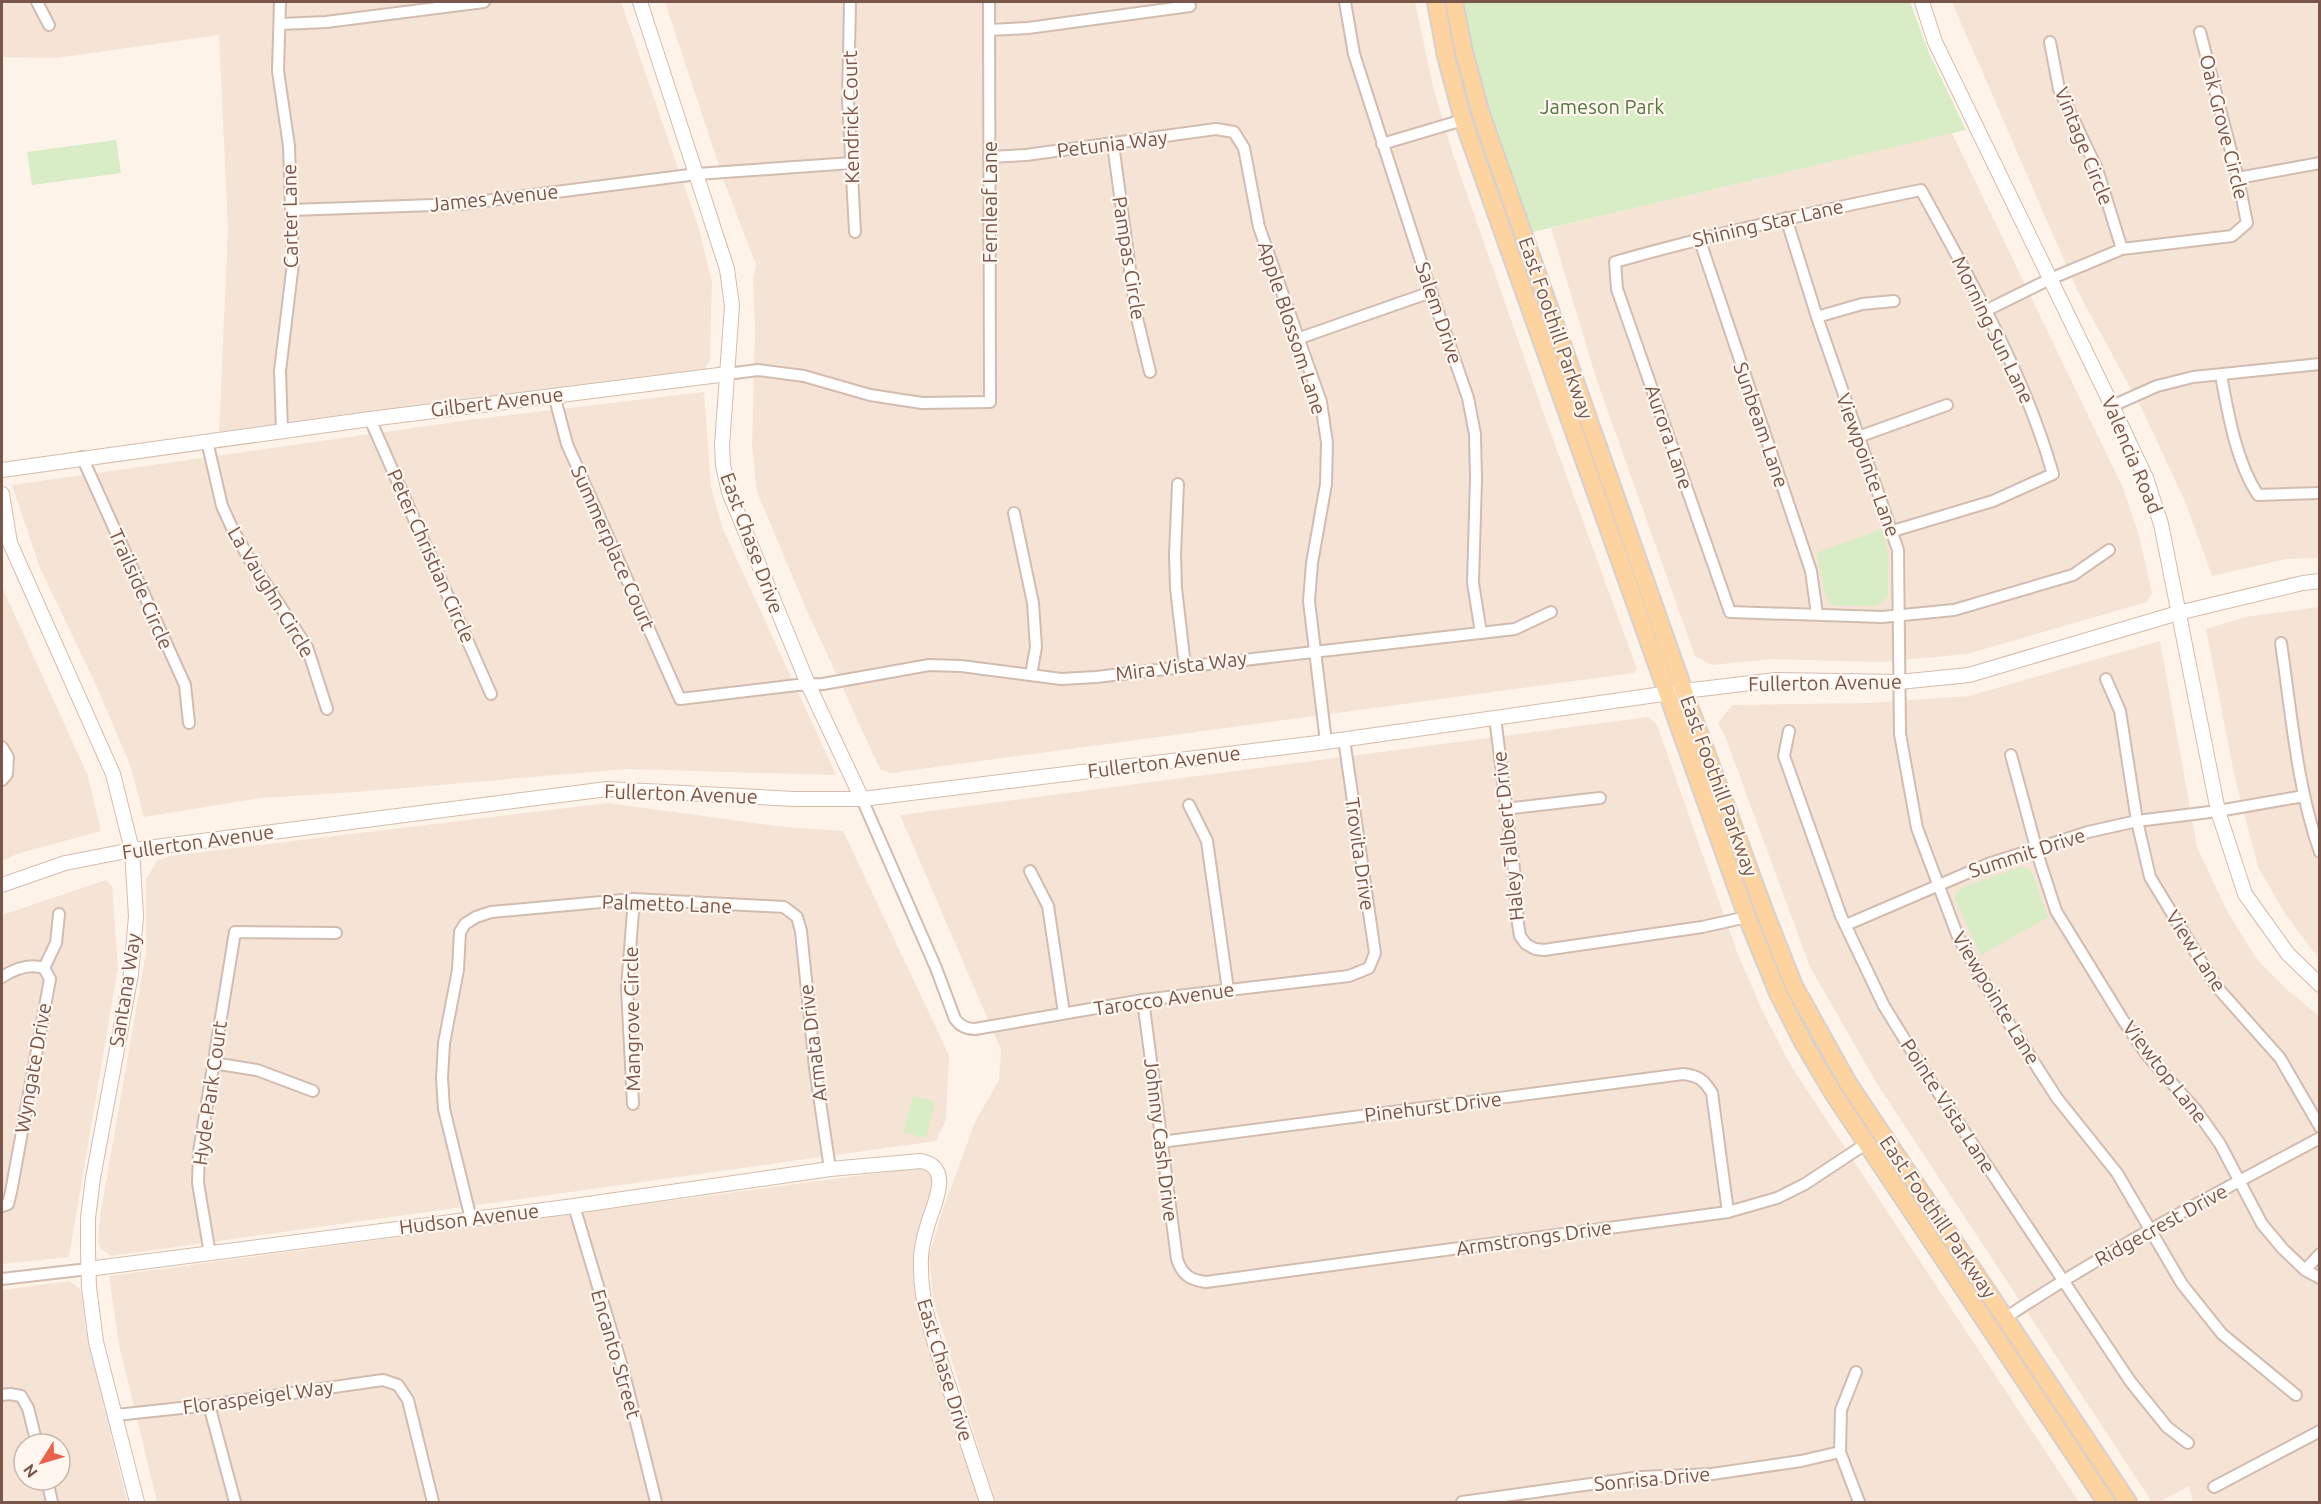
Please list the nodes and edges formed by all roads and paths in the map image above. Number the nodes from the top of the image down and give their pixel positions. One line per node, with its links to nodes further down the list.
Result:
1 (37, 2): 13 (street)
2 (280, 2): 12 (street, Carter Lane)
3 (484, 2): 12 (street)
4 (640, 2): 24 (street, East Chase Drive)
5 (850, 2): 22 (street, Kendrick Court)
6 (989, 2): 14 (street, Fernleaf Lane)
7 (1345, 2): 20 (street, Salem Drive)
8 (1436, 2): 17 (main road, East Foothill Parkway)
9 (1454, 2): 72 (main road, East Foothill Parkway)
10 (1922, 2): 33 (street, Valencia Road)
11 (1191, 6): 14 (street)
12 (280, 24): 27 (street, Carter Lane)
13 (49, 25)
14 (990, 30): 21 (street, Fernleaf Lane)
15 (2200, 32): 25 (street, Oak Grove Circle)
16 (2050, 42): 31 (street, Vintage Circle)
17 (1463, 120): 20 (street); 73 (main road, East Foothill Parkway)
18 (1234, 132): 19 (street, Petunia Way); 38 (street, Apple Blossom Lane)
19 (1113, 144): 21 (street, Petunia Way); 40 (street, Pampas Circle)
20 (1382, 144): 34 (street, Salem Drive)
21 (989, 157): 44 (street, Fernleaf Lane)
22 (852, 163): 24 (street, James Avenue); 29 (street, Kendrick Court)
23 (2319, 163): 25 (street)
24 (697, 174): 27 (street, James Avenue); 41 (street, East Chase Drive)
25 (2238, 178): 31 (street, Oak Grove Circle)
26 (1921, 190): 28 (street, Shining Star Lane); 36 (street, Morning Sun Lane)
27 (291, 210): 48 (street, Carter Lane)
28 (1786, 218): 30 (street, Shining Star Lane); 37 (street, Viewpointe Lane)
29 (855, 231)
30 (1699, 238): 32 (street, Shining Star Lane); 62 (street, Sunbeam Lane)
31 (2122, 249): 33 (street)
32 (1616, 261): 62 (street, Aurora Lane)
33 (2050, 279): 36 (street); 46 (street, Valencia Road)
34 (1431, 292): 38 (street); 64 (street, Salem Drive)
35 (1894, 301): 37 (street)
36 (1987, 310): 57 (street, Morning Sun Lane)
37 (1816, 317): 49 (street, Viewpointe Lane)
38 (1297, 339): 66 (street, Apple Blossom Lane)
39 (2319, 364): 42 (street)
40 (1150, 372)
41 (727, 374): 43 (street, Gilbert Avenue); 44 (street, Gilbert Avenue); 71 (street, East Chase Drive)
42 (2221, 375): 46 (street); 54 (street)
43 (554, 395): 47 (street, Gilbert Avenue); 75 (street, Summerplace Court)
44 (990, 402)
45 (1947, 405): 49 (street)
46 (2112, 406): 61 (street, Valencia Road)
47 (370, 419): 48 (street, Gilbert Avenue); 74 (street, Peter Christian Circle)
48 (282, 431): 50 (street, Gilbert Avenue)
49 (1858, 436): 57 (street, Viewpointe Lane)
50 (207, 441): 51 (street, Gilbert Avenue); 76 (street, La Vaughn Circle)
51 (82, 458): 52 (street, Gilbert Avenue); 78 (street, Trailside Circle)
52 (2, 470)
53 (1178, 484): 67 (street)
54 (2319, 493)
55 (2, 494): 93 (street, Santana Way)
56 (1014, 513): 68 (street)
57 (1893, 531): 63 (street, Viewpointe Lane)
58 (2109, 550): 63 (street)
59 (2319, 581): 61 (street, Fullerton Avenue)
60 (1551, 612): 64 (street, Mira Vista Way)
61 (2178, 613): 70 (street, Fullerton Avenue); 90 (street, Valencia Road)
62 (1817, 614): 63 (street)
63 (1897, 617): 70 (street, Viewpointe Lane)
64 (1481, 633): 66 (street, Mira Vista Way)
65 (2281, 643): 85 (street)
66 (1316, 650): 67 (street, Mira Vista Way); 81 (street, Apple Blossom Lane)
67 (1185, 666): 68 (street, Mira Vista Way)
68 (1031, 675): 71 (street, Mira Vista Way)
69 (2106, 679): 91 (street, View Lane)
70 (1899, 682): 72 (street, Fullerton Avenue); 97 (street, Viewpointe Lane)
71 (808, 684): 75 (street, Mira Vista Way); 87 (street, East Chase Drive)
72 (1684, 691): 73 (street, Fullerton Avenue); 135 (main road, East Foothill Parkway)
73 (1666, 693): 77 (street, Fullerton Avenue); 101 (main road, East Foothill Parkway)
74 (491, 694)
75 (680, 699)
76 (327, 709)
77 (1495, 717): 80 (street, Fullerton Avenue); 89 (street, Haley Talbert Drive)
78 (189, 723)
79 (1789, 731): 102 (street, Pointe Vista Lane)
80 (1344, 739): 81 (street, Fullerton Avenue); 105 (street, Trovita Drive)
81 (1326, 742): 87 (street, Fullerton Avenue)
82 (2, 747): 84 (street)
83 (2011, 755): 92 (street, Viewtop Lane)
84 (4, 777)
85 (2304, 796): 90 (street, Summit Drive); 94 (street)
86 (1600, 798): 89 (street)
87 (861, 799): 93 (street, Fullerton Avenue); 111 (street, East Chase Drive)
88 (1189, 805): 108 (street)
89 (1505, 809): 101 (street, Haley Talbert Drive)
90 (2218, 811): 91 (street, Summit Drive); 107 (street, Valencia Road)
91 (2137, 821): 92 (street, Summit Drive); 115 (street, View Lane)
92 (2037, 848): 97 (street, Summit Drive); 121 (street, Viewtop Lane)
93 (132, 850): 96 (street, Fullerton Avenue); 129 (street, Santana Way)
94 (2319, 852)
95 (1030, 871): 110 (street)
96 (2, 885)
97 (1938, 885): 102 (street, Summit Drive); 126 (street, Viewpointe Lane)
98 (634, 899): 100 (street, Palmetto Lane); 114 (street, Mangrove Circle); 125 (street, Palmetto Lane)
99 (59, 914): 104 (street)
100 (797, 917): 120 (street, Armata Drive)
101 (1747, 917): 118 (main road, East Foothill Parkway)
102 (1846, 925): 134 (street, Pointe Vista Lane)
103 (336, 933): 112 (street, Hyde Park Court)
104 (44, 968): 106 (street); 122 (street, Wyngate Drive)
105 (1369, 968): 108 (street, Tarocco Avenue)
106 (2, 977)
107 (2319, 984)
108 (1228, 990): 109 (street, Tarocco Avenue)
109 (1143, 1000): 110 (street, Tarocco Avenue); 117 (street, Johnny Cash Drive)
110 (1064, 1013): 111 (street, Tarocco Avenue)
111 (959, 1025)
112 (213, 1063): 113 (street); 127 (street, Hyde Park Court)
113 (314, 1091)
114 (633, 1104)
115 (2319, 1127)
116 (2319, 1137): 121 (street, Ridgecrest Drive)
117 (1161, 1142): 124 (street, Pinehurst Drive); 131 (street, Johnny Cash Drive)
118 (1867, 1143): 124 (street, Armstrongs Drive); 153 (main road, East Foothill Parkway)
119 (935, 1167): 120 (street, Hudson Avenue); 150 (street, East Chase Drive)
120 (830, 1169): 123 (street, Hudson Avenue)
121 (2238, 1181): 126 (street, Ridgecrest Drive); 130 (street, Viewtop Lane)
122 (4, 1205)
123 (574, 1206): 125 (street, Hudson Avenue); 149 (street, Encanto Street)
124 (1728, 1212): 131 (street, Armstrongs Drive)
125 (471, 1219): 127 (street, Hudson Avenue)
126 (2150, 1229): 134 (street, Ridgecrest Drive); 138 (street, Viewpointe Lane)
127 (210, 1254): 129 (street, Hudson Avenue)
128 (2319, 1254): 130 (street)
129 (88, 1269): 133 (street, Hudson Avenue); 140 (street, Santana Way)
130 (2305, 1270): 132 (street, Viewtop Lane)
131 (1186, 1276)
132 (2319, 1278)
133 (2, 1279)
134 (2062, 1280): 135 (street, Ridgecrest Drive); 143 (street, Pointe Vista Lane)
135 (2005, 1318): 154 (main road, East Foothill Parkway)
136 (1856, 1372): 144 (street)
137 (2, 1395): 142 (street)
138 (2296, 1395)
139 (209, 1405): 140 (street, Floraspeigel Way); 147 (street); 148 (street, Floraspeigel Way)
140 (116, 1415): 146 (street, Santana Way)
141 (2319, 1431): 145 (street)
142 (34, 1432)
143 (2188, 1443)
144 (1840, 1452): 151 (street, Sonrisa Drive); 152 (street)
145 (2214, 1486)
146 (137, 1503)
147 (235, 1503)
148 (433, 1503)
149 (656, 1503)
150 (987, 1503)
151 (1462, 1503)
152 (1858, 1503)
153 (2106, 1503)
154 (2128, 1503)

